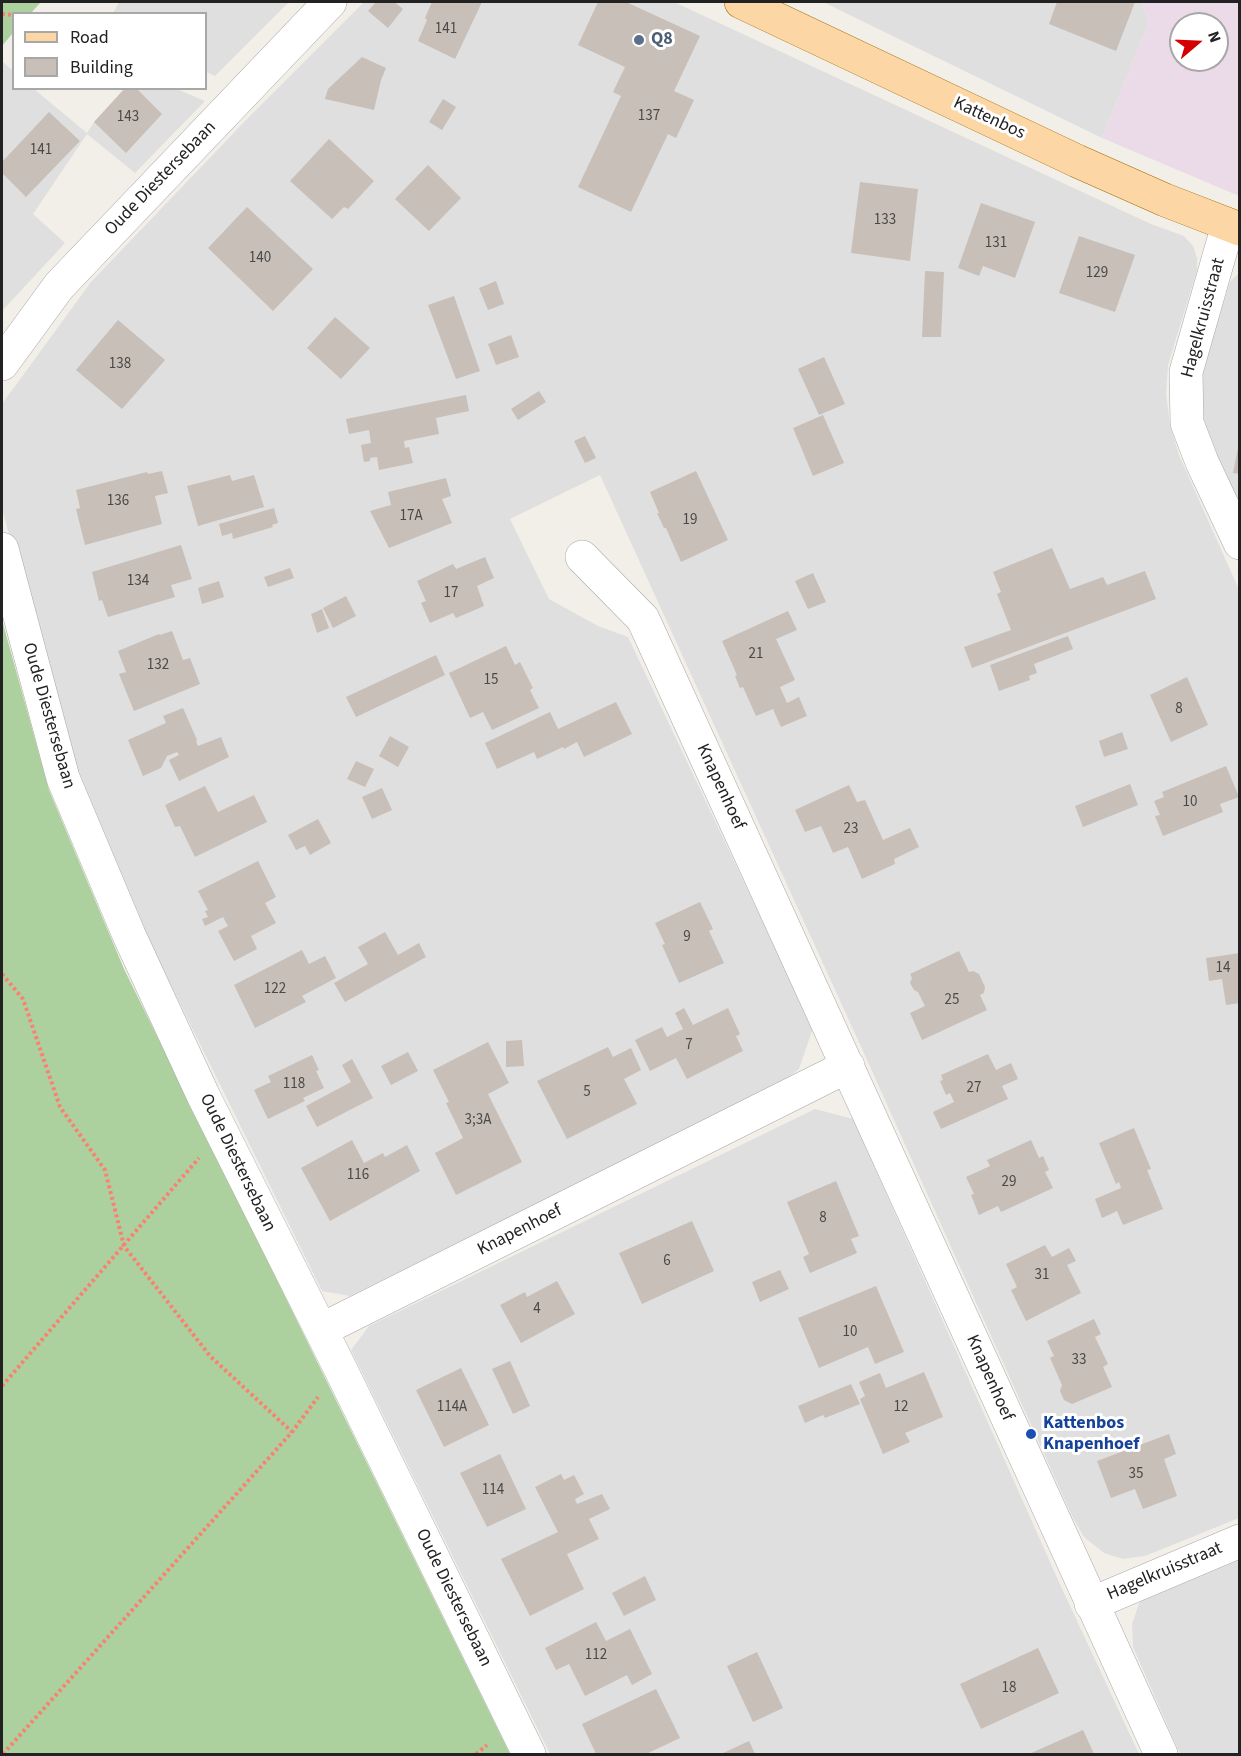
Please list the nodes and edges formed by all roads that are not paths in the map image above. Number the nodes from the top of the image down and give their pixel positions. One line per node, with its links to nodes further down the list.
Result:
1 (330, 2): 4 (street, Oude Diestersebaan)
2 (741, 2): 3 (main road, Kattenbos)
3 (1234, 227): 5 (street, Hagelkruisstraat)
4 (2, 364)
5 (1239, 543)
6 (2, 549): 9 (street, Oude Diestersebaan)
7 (582, 557): 8 (street, Knapenhoef)
8 (848, 1066): 9 (street, Knapenhoef); 11 (street, Knapenhoef)
9 (321, 1330): 12 (street, Oude Diestersebaan)
10 (1239, 1541): 11 (street, Hagelkruisstraat)
11 (1091, 1604): 13 (street, Knapenhoef)
12 (529, 1755)
13 (1161, 1755)

